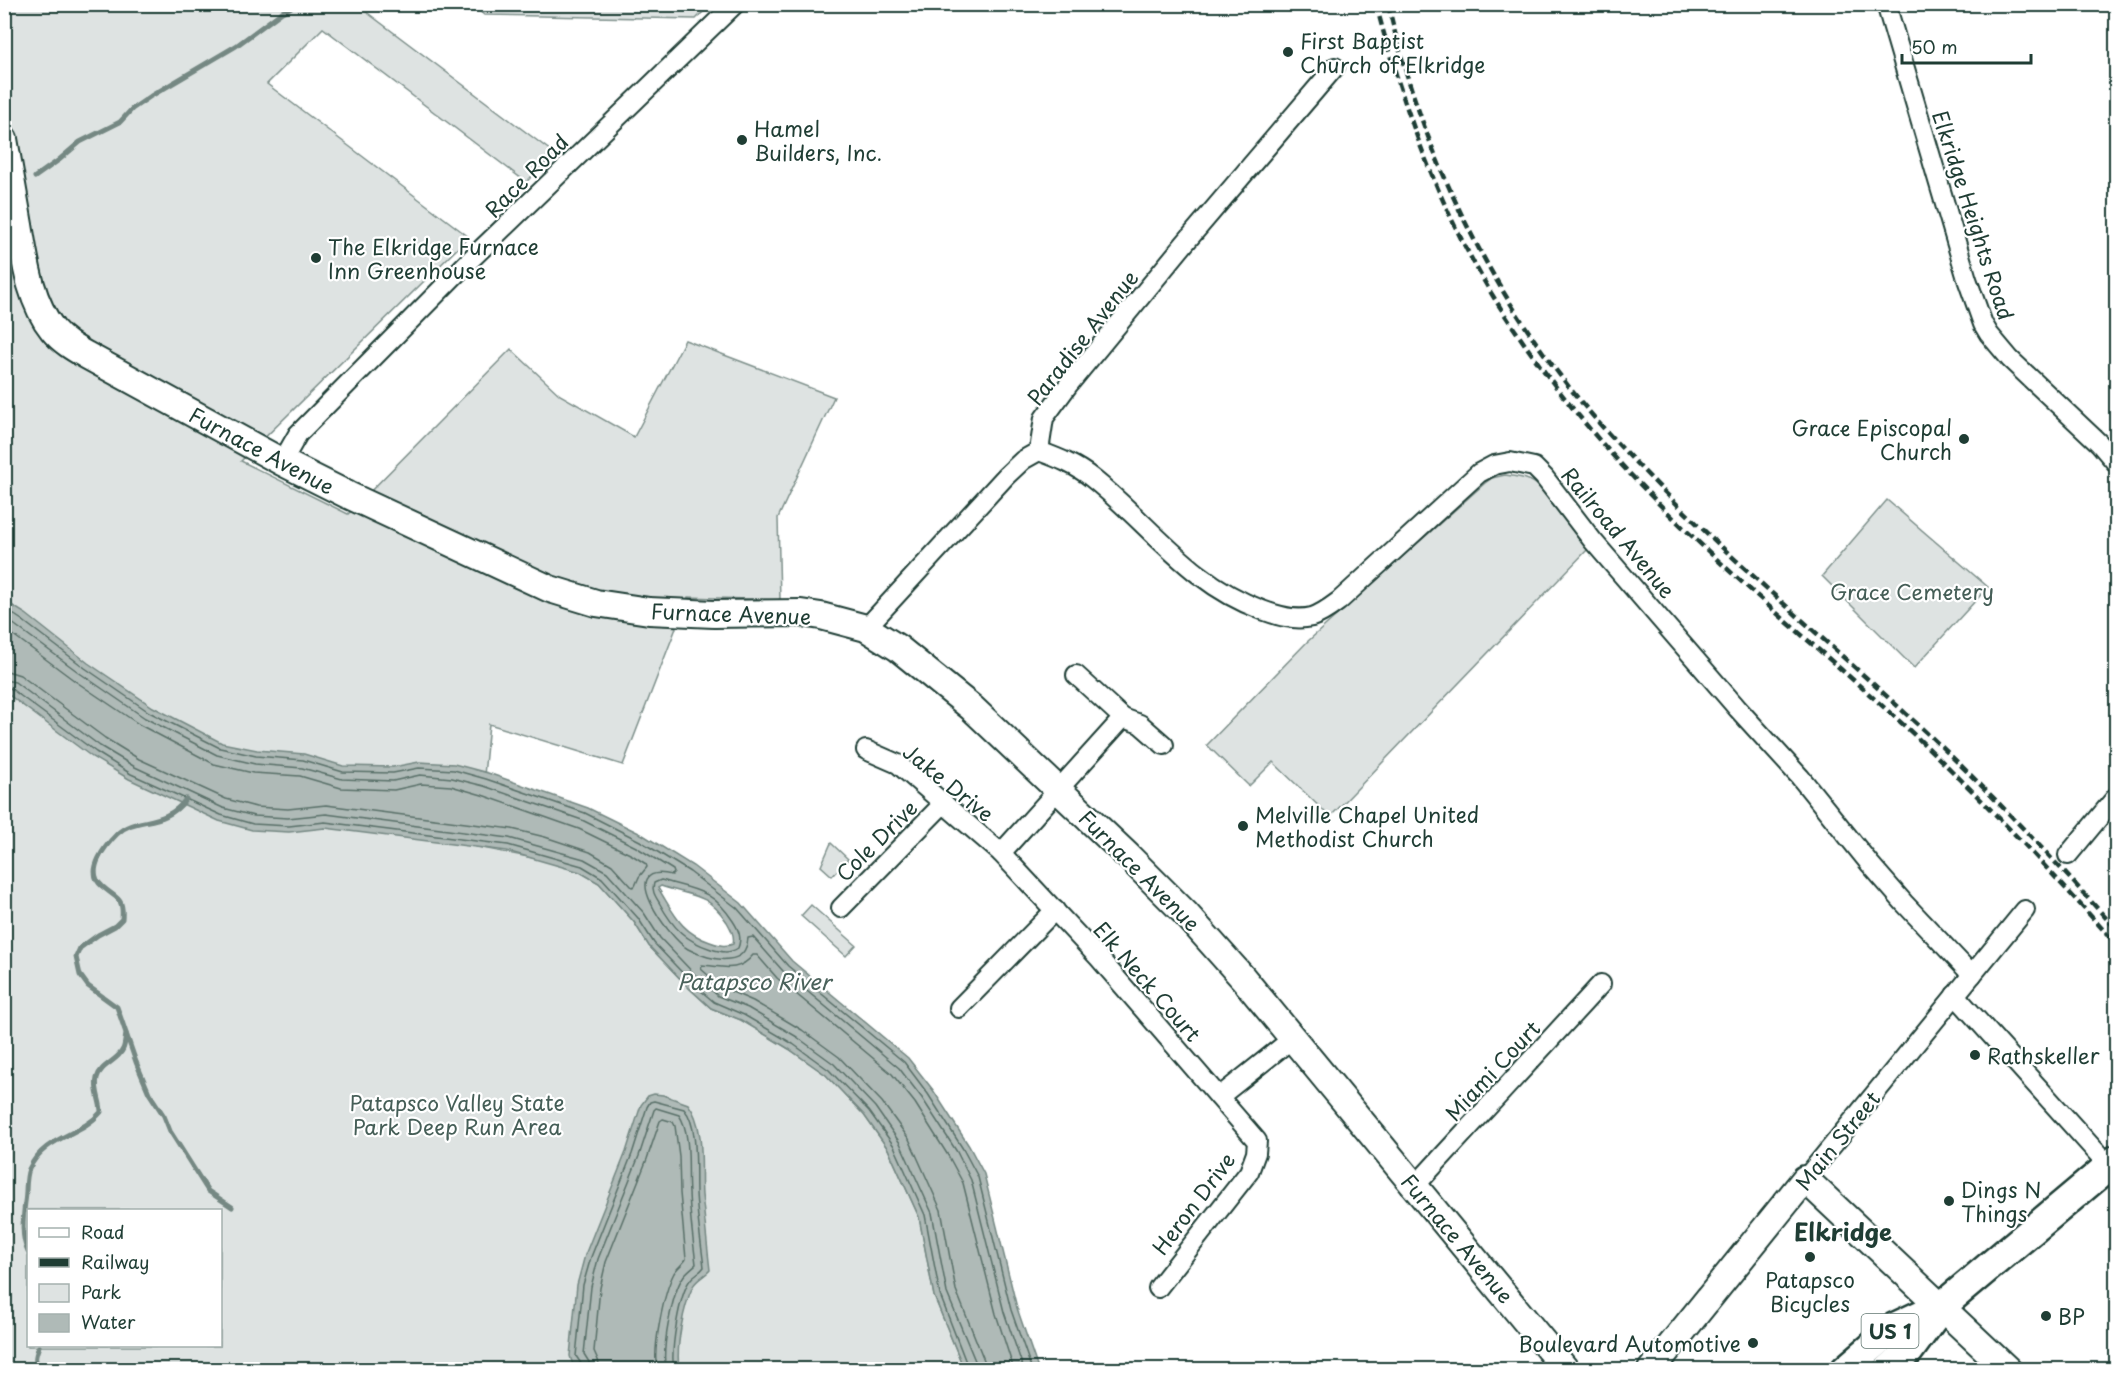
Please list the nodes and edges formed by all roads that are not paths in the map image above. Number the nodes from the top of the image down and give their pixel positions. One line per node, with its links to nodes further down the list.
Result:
1 (735, 4): 6 (street, Race Road)
2 (1886, 4): 7 (street, Elkridge Heights Road)
3 (1335, 67): 5 (street, Paradise Avenue)
4 (4, 139): 6 (street, Furnace Avenue)
5 (1040, 451): 8 (street); 21 (street, Railroad Avenue)
6 (282, 462): 8 (street, Furnace Avenue)
7 (2116, 463)
8 (866, 628): 13 (street, Furnace Avenue)
9 (1076, 675): 10 (street)
10 (1123, 718): 11 (street); 13 (street)
11 (1164, 745)
12 (866, 750): 14 (street, Jake Drive)
13 (1058, 790): 16 (street); 25 (street, Furnace Avenue)
14 (944, 803): 16 (street, Jake Drive); 18 (street, Cole Drive)
15 (2113, 808): 17 (street)
16 (1001, 853): 19 (street, Elk Neck Court)
17 (2068, 855)
18 (841, 908)
19 (1055, 910): 24 (street); 26 (street, Elk Neck Court)
20 (2025, 910): 21 (street, Main Street)
21 (1972, 975): 23 (street, Main Street)
22 (1601, 984): 30 (street, Miami Court)
23 (1955, 994): 28 (street); 29 (street, Main Street)
24 (959, 1008)
25 (1293, 1038): 26 (street); 30 (street, Furnace Avenue)
26 (1219, 1097): 27 (street, Elk Neck Court)
27 (1257, 1141): 31 (street, Heron Drive)
28 (2113, 1163): 32 (main road, US 1)
29 (1805, 1179): 32 (street); 34 (street, Main Street)
30 (1415, 1186): 33 (street, Furnace Avenue)
31 (1158, 1288)
32 (1942, 1305): 35 (main road, US 1); 36 (main road, US 1); 37 (street)
33 (1566, 1370)
34 (1651, 1370)
35 (1845, 1370)
36 (1888, 1370)
37 (2008, 1370)

